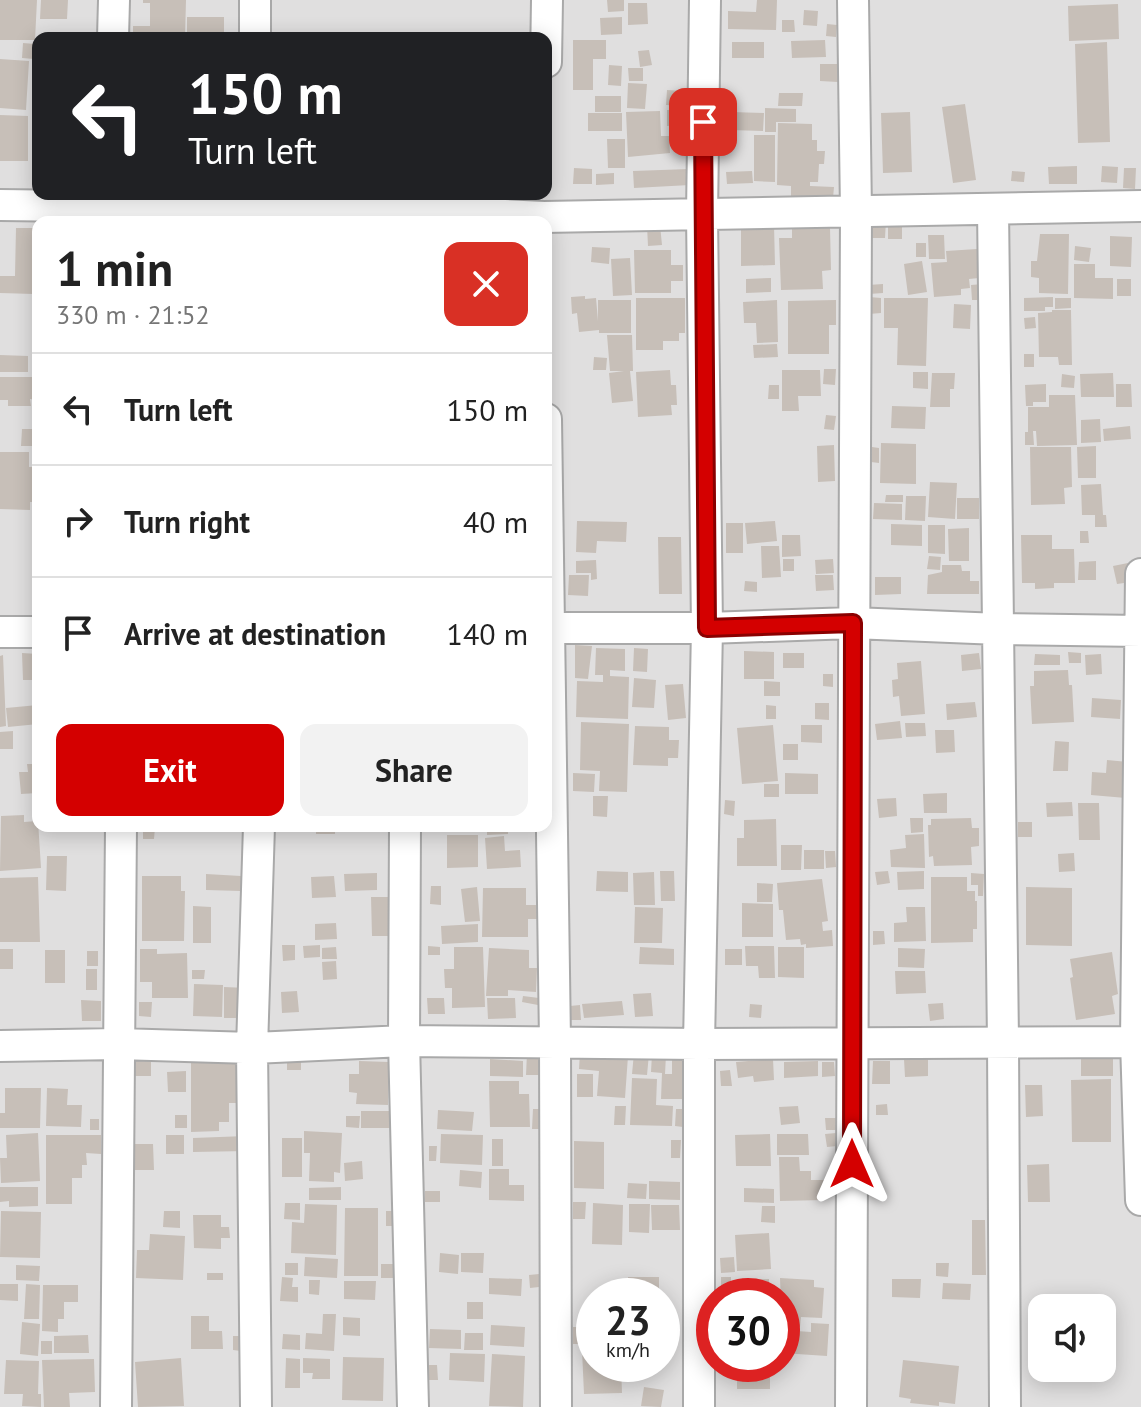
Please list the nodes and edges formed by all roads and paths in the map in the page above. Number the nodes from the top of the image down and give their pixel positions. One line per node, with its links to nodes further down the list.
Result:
1 (114, 0): 6 (street)
2 (255, 0): 7 (street)
3 (547, 0): 8 (street)
4 (705, 0): 16 (street)
5 (853, 0): 15 (street)
6 (113, 32)
7 (255, 32)
8 (546, 32)
9 (0, 205): 11 (street)
10 (1141, 206): 13 (street)
11 (112, 207): 12 (street)
12 (255, 208): 17 (street)
13 (993, 209): 15 (street); 22 (street)
14 (544, 211): 16 (street); 17 (street)
15 (856, 212): 16 (street); 19 (street)
16 (702, 214): 21 (street)
17 (407, 216)
18 (1141, 574): 23 (street)
19 (853, 623): 21 (street); 22 (street); 32 (street)
20 (552, 628): 21 (street)
21 (707, 628): 36 (street)
22 (999, 629): 23 (street); 33 (street)
23 (1141, 631): 34 (street)
24 (0, 632): 25 (street)
25 (32, 632)
26 (121, 832): 35 (street)
27 (259, 832): 38 (street)
28 (405, 832): 30 (street)
29 (551, 832): 31 (street)
30 (404, 1041): 31 (street); 38 (street); 42 (street)
31 (555, 1041): 36 (street); 43 (street)
32 (852, 1042): 33 (street); 36 (street); 45 (street)
33 (1003, 1042): 34 (street); 46 (street)
34 (1138, 1042): 39 (street)
35 (118, 1044): 37 (street); 38 (street); 40 (street)
36 (699, 1044): 44 (street)
37 (0, 1046)
38 (252, 1048): 41 (street)
39 (1141, 1200)
40 (116, 1407)
41 (256, 1407)
42 (413, 1407)
43 (556, 1407)
44 (699, 1407)
45 (851, 1407)
46 (1005, 1407)

